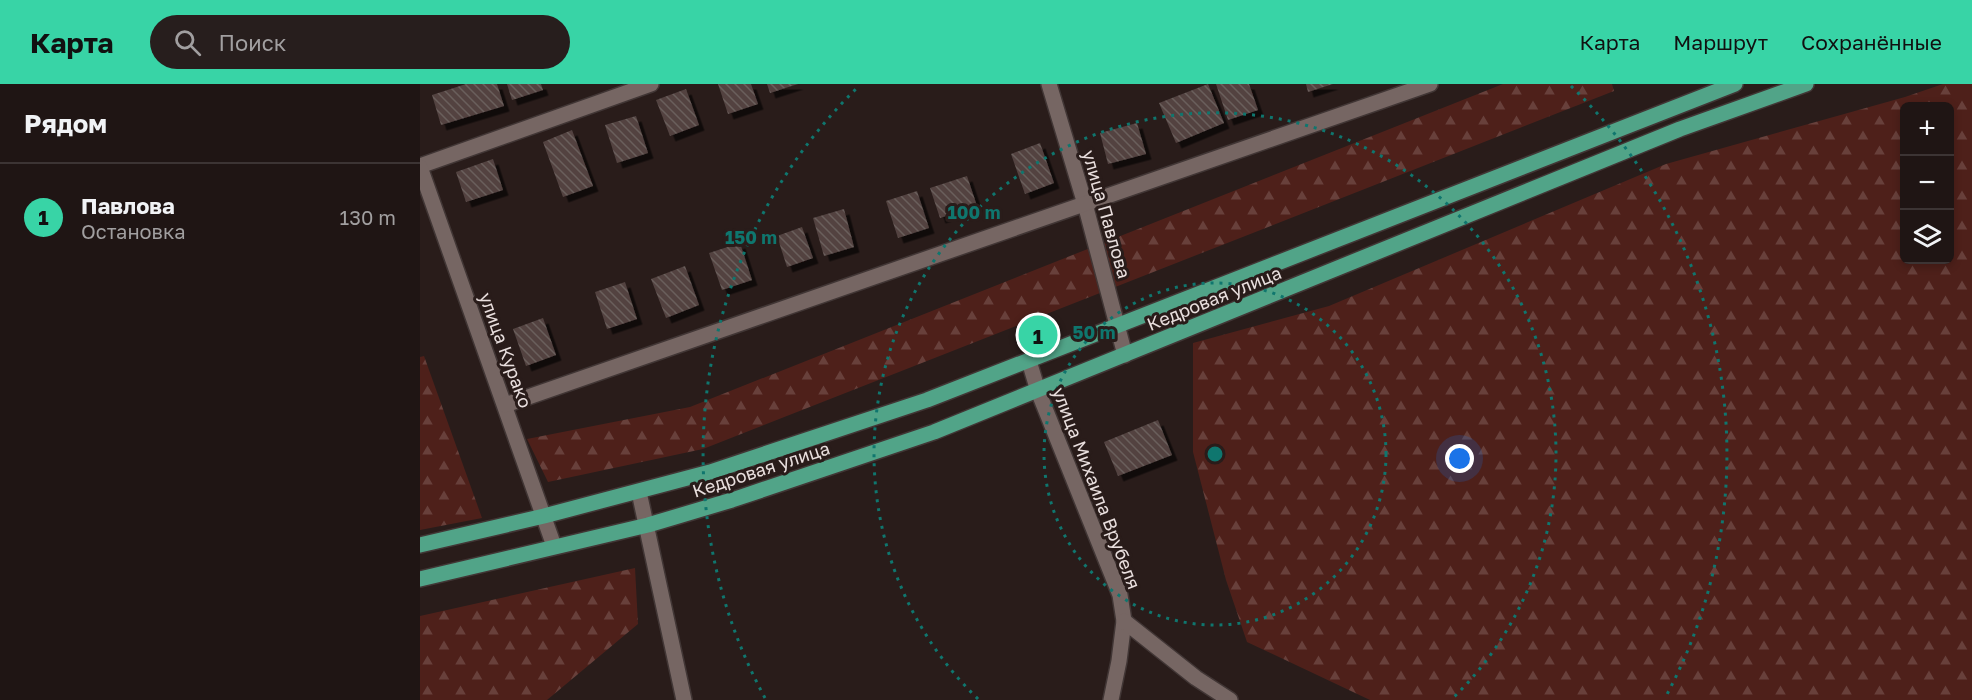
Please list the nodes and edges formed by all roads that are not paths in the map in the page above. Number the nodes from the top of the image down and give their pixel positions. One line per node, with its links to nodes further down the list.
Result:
1 (651, 84): 6 (street)
2 (1049, 84): 7 (street, улица Павлова)
3 (1431, 84): 7 (street)
4 (1735, 84): 8 (main road, Кедровая улица)
5 (1806, 84): 9 (main road, Кедровая улица)
6 (420, 166): 12 (street, улица Курако)
7 (1085, 204): 8 (street, улица Павлова); 12 (street)
8 (1118, 325): 9 (street, улица Павлова); 10 (main road, Кедровая улица)
9 (1125, 355): 11 (main road, Кедровая улица)
10 (1029, 361): 11 (street, улица Михаила Врубеля); 13 (main road, Кедровая улица)
11 (1038, 391): 15 (main road, Кедровая улица); 19 (street, улица Михаила Врубеля)
12 (505, 405): 14 (street, улица Курако)
13 (639, 492): 14 (main road, Кедровая улица); 15 (street)
14 (544, 516): 16 (main road, Кедровая улица); 17 (street, улица Курако)
15 (648, 525): 17 (main road, Кедровая улица); 20 (street)
16 (420, 545)
17 (554, 546): 18 (main road, Кедровая улица)
18 (420, 579)
19 (1124, 621): 21 (street, улица Михаила Врубеля); 22 (street)
20 (684, 700)
21 (1110, 700)
22 (1230, 700)

